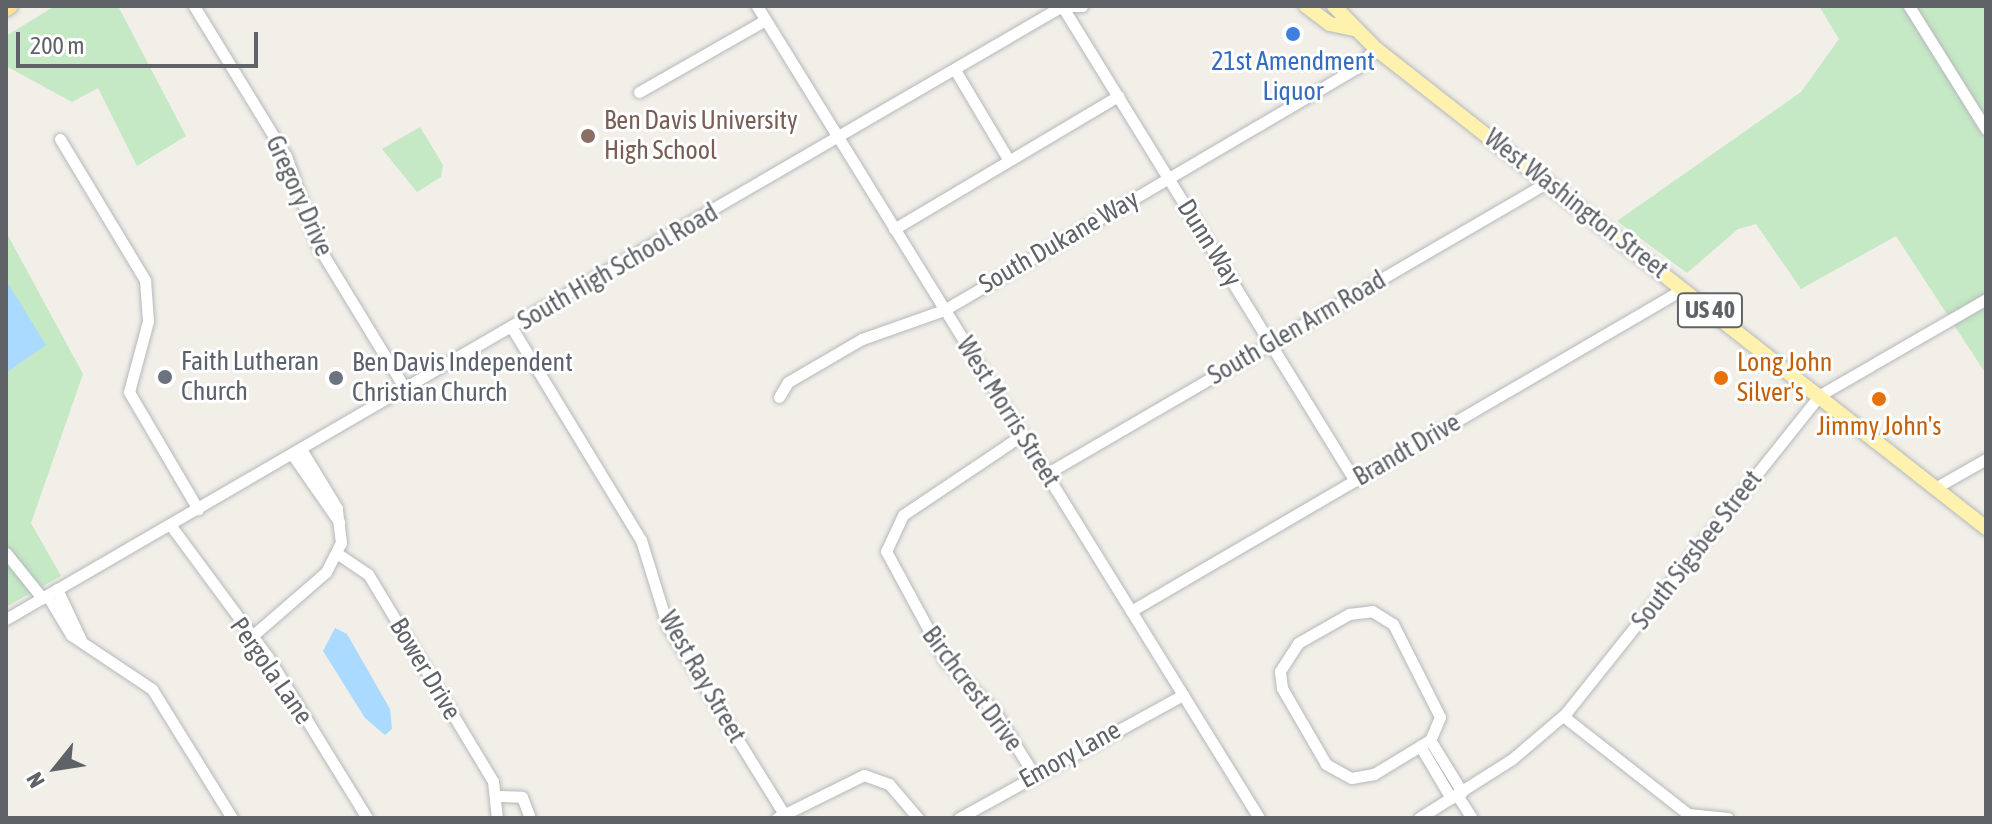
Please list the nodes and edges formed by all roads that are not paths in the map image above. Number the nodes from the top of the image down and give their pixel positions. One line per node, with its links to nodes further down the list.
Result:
1 (194, 6): 26 (street, Gregory Drive)
2 (757, 6): 8 (street, West Morris Street)
3 (1062, 6): 4 (street); 11 (street, South High School Road); 13 (street, Dunn Way)
4 (1082, 6)
5 (1306, 6): 9 (main road, West Washington Street / US 40)
6 (1334, 6): 9 (main road, West Washington Street)
7 (1909, 6): 14 (street)
8 (765, 20): 12 (street); 16 (street, West Morris Street)
9 (1353, 29): 10 (main road, West Washington Street / US 40)
10 (1375, 48): 18 (street, South Dukane Way); 19 (main road, West Washington Street / US 40)
11 (955, 70): 16 (street, South High School Road); 17 (street)
12 (639, 92)
13 (1118, 96): 17 (street); 18 (street, Dunn Way)
14 (1986, 129)
15 (60, 139): 35 (street)
16 (840, 140): 20 (street, West Morris Street); 24 (street, South High School Road)
17 (1008, 159): 20 (street)
18 (1169, 178): 23 (street, South Dukane Way); 25 (street, Dunn Way)
19 (1548, 182): 21 (main road, West Washington Street / US 40); 25 (street, South Glen Arm Road)
20 (894, 229): 23 (street, West Morris Street)
21 (1683, 289): 27 (main road, West Washington Street / US 40); 33 (street, Brandt Drive)
22 (1986, 299): 27 (street, South Sigsbee Street)
23 (944, 310): 28 (street, South Dukane Way); 29 (street, West Morris Street)
24 (512, 328): 26 (street, South High School Road); 50 (street, West Ray Street)
25 (1270, 343): 32 (street, South Glen Arm Road); 33 (street, Dunn Way)
26 (404, 387): 30 (street, South High School Road)
27 (1820, 395): 34 (main road, West Washington Street / US 40); 45 (street, South Sigsbee Street)
28 (779, 397)
29 (1022, 435): 32 (street, West Morris Street); 47 (street, Birchcrest Drive)
30 (296, 451): 35 (street, South High School Road); 39 (street)
31 (1986, 459): 34 (street)
32 (1046, 474): 41 (street, West Morris Street)
33 (1355, 481): 41 (street, Brandt Drive)
34 (1935, 488): 37 (main road, West Washington Street / US 40)
35 (198, 509): 36 (street, South High School Road)
36 (171, 526): 40 (street, South High School Road); 43 (street, Pergola Lane)
37 (1986, 528)
38 (6, 553): 40 (street)
39 (338, 554): 43 (street); 49 (street, Bower Drive)
40 (49, 594): 42 (street, South High School Road); 51 (street)
41 (1131, 611): 44 (street, West Morris Street)
42 (6, 619)
43 (251, 637): 52 (street, Pergola Lane)
44 (1183, 695): 47 (street, Emory Lane); 57 (street, West Morris Street)
45 (1563, 716): 48 (street, South Sigsbee Street); 60 (street)
46 (1425, 743): 46 (street); 48 (street)
47 (1034, 775): 56 (street, Emory Lane)
48 (1457, 795): 58 (street, South Sigsbee Street); 59 (street)
49 (499, 796): 53 (street); 54 (street, Bower Drive)
50 (780, 816): 55 (street)
51 (232, 818)
52 (367, 818)
53 (497, 818)
54 (530, 818)
55 (918, 818)
56 (959, 818)
57 (1259, 818)
58 (1419, 818)
59 (1472, 818)
60 (1728, 818)

